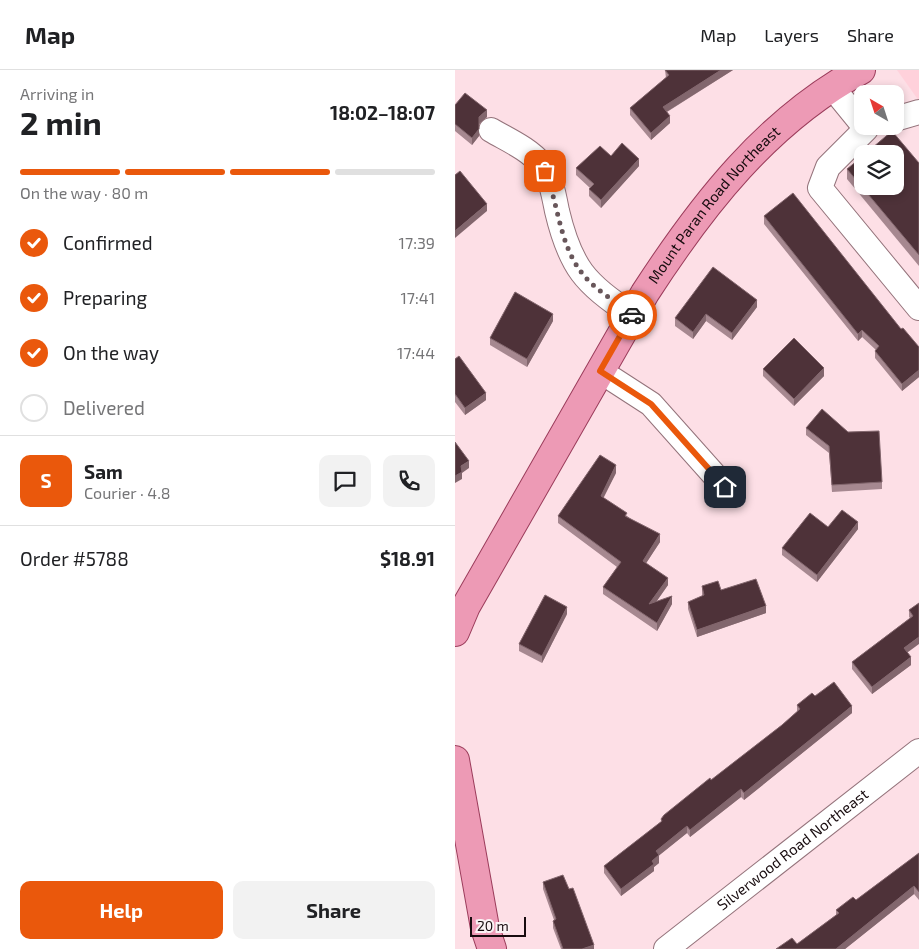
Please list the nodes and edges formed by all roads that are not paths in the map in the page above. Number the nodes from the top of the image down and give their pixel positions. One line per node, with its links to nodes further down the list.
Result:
1 (861, 70): 2 (main road, Mount Paran Road Northeast)
2 (833, 87): 3 (street); 9 (main road, Mount Paran Road Northeast)
3 (854, 112)
4 (919, 112): 5 (street)
5 (904, 116)
6 (491, 130): 9 (street)
7 (858, 135): 8 (street)
8 (919, 308)
9 (633, 315): 10 (main road, Mount Paran Road Northeast)
10 (600, 371): 11 (street); 12 (main road, Mount Paran Road Northeast)
11 (725, 487)
12 (455, 632)
13 (919, 751): 16 (street, Silverwood Road Northeast)
14 (455, 760): 15 (main road)
15 (492, 949)
16 (666, 949)

